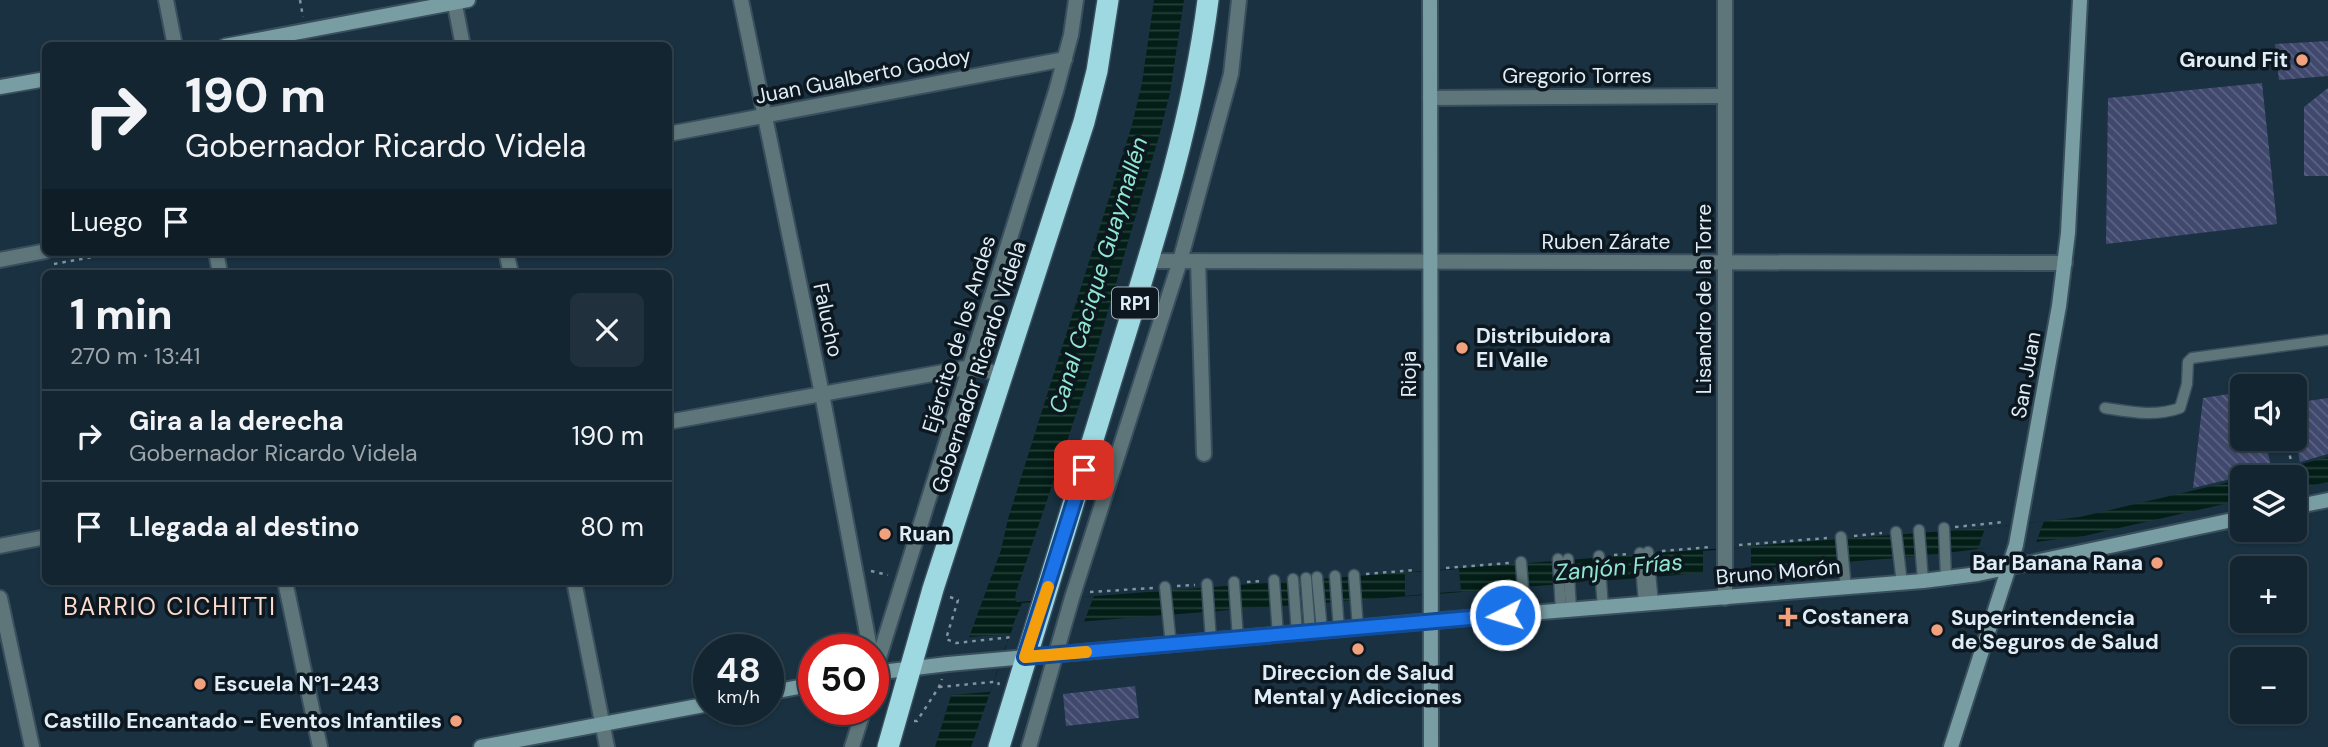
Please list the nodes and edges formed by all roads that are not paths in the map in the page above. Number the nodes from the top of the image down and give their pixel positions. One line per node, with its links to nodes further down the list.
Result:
1 (166, 0): 11 (street)
2 (741, 0): 19 (street, Falucho)
3 (1076, 0): 14 (street, Ejército de los Andes)
4 (1108, 0): 31 (highway, Gobernador Ricardo Videla)
5 (1208, 0): 23 (highway, RP1)
6 (1239, 0): 24 (street)
7 (1430, 0): 18 (street, Rioja)
8 (1725, 0): 17 (street, Lisandro de la Torre)
9 (2080, 0): 28 (street, San Juan)
10 (459, 1): 12 (street); 13 (street)
11 (174, 42)
12 (246, 42)
13 (463, 42)
14 (1065, 59): 19 (street, Juan Gualberto Godoy); 30 (street, Ejército de los Andes)
15 (42, 80): 16 (street)
16 (0, 87)
17 (1725, 96): 18 (street, Gregorio Torres); 27 (street, Lisandro de la Torre)
18 (1430, 98): 26 (street, Rioja)
19 (765, 116): 20 (street, Juan Gualberto Godoy); 32 (street, Falucho)
20 (672, 133)
21 (49, 258): 22 (street)
22 (0, 260)
23 (1148, 261): 24 (street, Ruben Zárate); 80 (highway, RP1)
24 (1180, 261): 25 (street, Ruben Zárate); 79 (street)
25 (1198, 261): 26 (street, Ruben Zárate); 35 (street)
26 (1430, 262): 27 (street, Ruben Zárate); 69 (street, Rioja)
27 (1725, 263): 28 (street, Ruben Zárate); 64 (street, Lisandro de la Torre)
28 (2065, 263): 49 (street, San Juan)
29 (2328, 340): 33 (lane)
30 (971, 367): 31 (street); 32 (street); 74 (street, Ejército de los Andes)
31 (1002, 374): 81 (highway, Gobernador Ricardo Videla)
32 (822, 394): 34 (street); 73 (street, Falucho)
33 (2105, 408)
34 (672, 421)
35 (1204, 454)
36 (2328, 500): 37 (street)
37 (2307, 504)
38 (2230, 521): 49 (street, Bruno Morón)
39 (1944, 530): 52 (lane)
40 (1919, 532): 55 (lane)
41 (1896, 534): 57 (lane)
42 (42, 538): 44 (street)
43 (1841, 538): 62 (lane)
44 (0, 546)
45 (1644, 554): 65 (lane)
46 (1599, 558): 66 (lane)
47 (1563, 560): 67 (lane)
48 (1521, 563): 68 (lane)
49 (2009, 568): 52 (street, Bruno Morón); 95 (street, San Juan)
50 (1354, 576): 70 (lane)
51 (1335, 577): 71 (lane)
52 (1945, 578): 55 (street, Bruno Morón)
53 (1293, 580): 72 (lane)
54 (1274, 581): 75 (lane)
55 (1923, 581): 57 (street, Bruno Morón)
56 (1234, 584): 76 (lane)
57 (1902, 584): 62 (street, Bruno Morón)
58 (286, 585): 87 (street)
59 (575, 585): 84 (street)
60 (1207, 586): 77 (lane)
61 (1165, 588): 78 (lane)
62 (1846, 588): 64 (street, Bruno Morón)
63 (0, 598): 86 (street)
64 (1725, 598): 65 (street, Bruno Morón)
65 (1648, 604): 66 (street, Bruno Morón)
66 (1603, 607): 67 (street, Bruno Morón)
67 (1566, 610): 68 (street, Bruno Morón)
68 (1525, 614): 69 (street, Bruno Morón)
69 (1431, 621): 70 (street, Bruno Morón); 94 (street, Rioja)
70 (1358, 628): 71 (street, Bruno Morón)
71 (1339, 629): 72 (street, Bruno Morón)
72 (1310, 632): 72 (lane); 75 (street, Bruno Morón)
73 (867, 634)
74 (887, 634)
75 (1278, 635): 76 (street, Bruno Morón)
76 (1238, 639): 77 (street, Bruno Morón)
77 (1211, 641): 78 (street, Bruno Morón)
78 (1171, 645): 79 (street, Bruno Morón)
79 (1054, 655): 80 (street, Bruno Morón); 93 (street)
80 (1025, 657): 81 (street, Bruno Morón); 92 (highway, RP1)
81 (911, 667): 82 (street, Bruno Morón); 91 (highway, Gobernador Ricardo Videla)
82 (889, 670)
83 (693, 707): 84 (street)
84 (603, 724): 88 (street); 89 (street)
85 (859, 725): 90 (street)
86 (32, 747)
87 (320, 747)
88 (481, 747)
89 (607, 747)
90 (852, 747)
91 (888, 747)
92 (999, 747)
93 (1029, 747)
94 (1431, 747)
95 (1951, 747)

